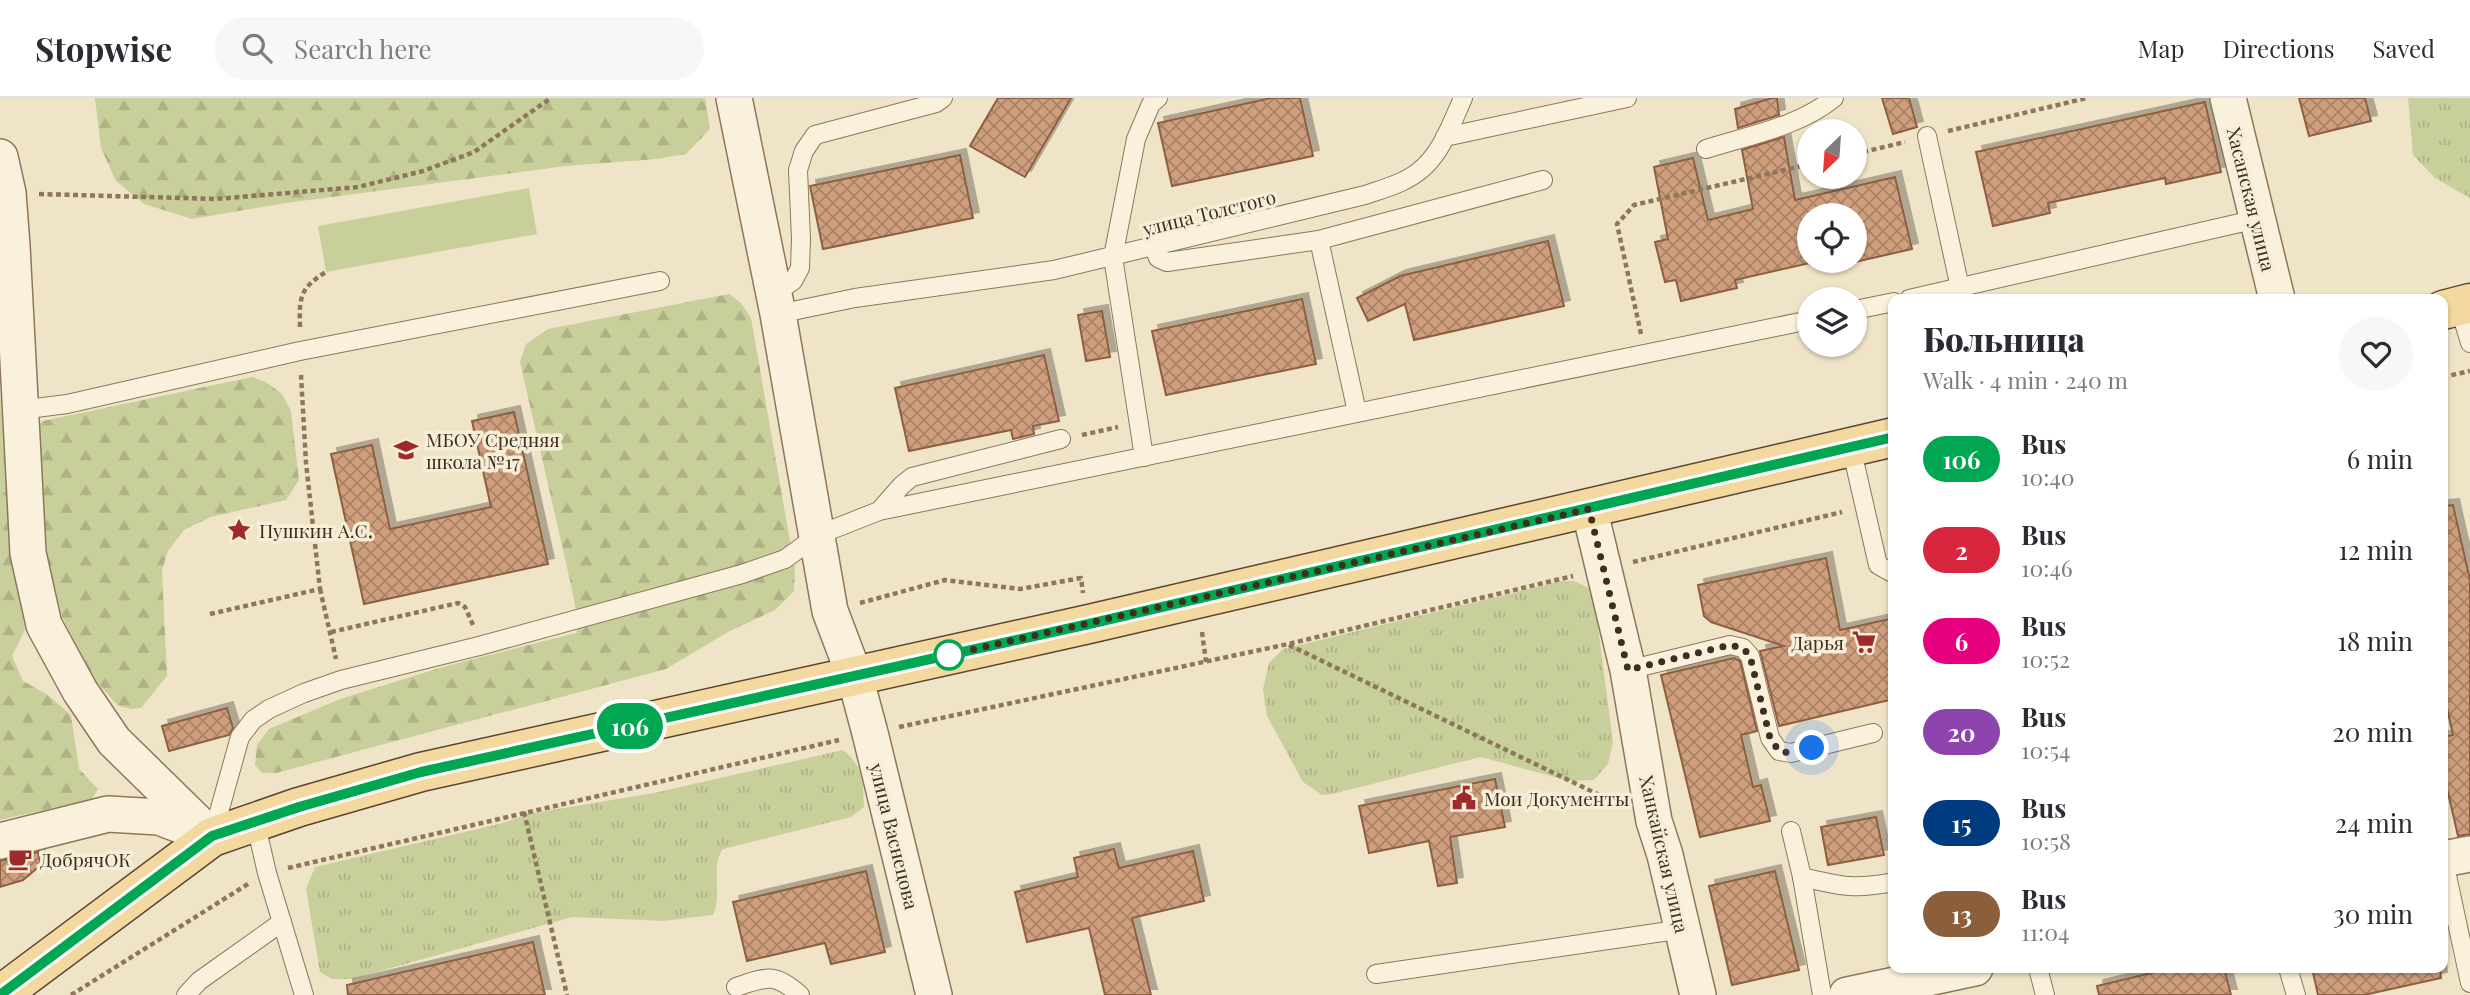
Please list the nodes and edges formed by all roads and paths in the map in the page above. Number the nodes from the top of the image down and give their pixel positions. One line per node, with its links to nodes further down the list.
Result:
1 (551, 98): 19 (path)
2 (734, 98): 30 (street, улица Васнецова)
3 (943, 98): 30 (lane)
4 (1158, 98): 23 (lane)
5 (1463, 98): 11 (lane, улица Толстого)
6 (1627, 98): 11 (lane)
7 (1834, 98): 13 (lane)
8 (2087, 98): 10 (path)
9 (2228, 98): 20 (street, Хасанская улица)
10 (1927, 136): 12 (path); 26 (lane)
11 (1445, 137): 22 (lane, улица Толстого)
12 (1905, 142): 14 (path); 15 (path)
13 (1706, 149)
14 (1867, 151)
15 (1908, 155)
16 (0, 157): 19 (street)
17 (1797, 167): 36 (path)
18 (1543, 180): 21 (lane)
19 (8, 193): 39 (street)
20 (2258, 219): 26 (lane); 28 (street, Хасанская улица)
21 (1319, 240): 22 (lane); 40 (lane)
22 (1154, 247): 23 (lane, улица Толстого)
23 (1113, 257): 30 (lane, улица Толстого); 41 (lane)
24 (326, 272): 35 (path)
25 (660, 281): 35 (lane)
26 (1960, 288): 27 (lane)
27 (1932, 294)
28 (2276, 294)
29 (1888, 303): 32 (lane)
30 (775, 304): 49 (street, улица Васнецова)
31 (2457, 306): 34 (lane)
32 (1867, 308)
33 (1797, 323): 36 (lane)
34 (2470, 343)
35 (300, 351): 39 (lane); 52 (path)
36 (1646, 354): 40 (lane)
37 (2470, 371): 38 (path)
38 (2448, 376)
39 (20, 410): 66 (street)
40 (1357, 412): 45 (lane)
41 (1138, 423): 43 (path); 45 (lane)
42 (1888, 438): 44 (main road)
43 (1061, 439): 48 (lane)
44 (1851, 447): 46 (lane); 47 (main road)
45 (1144, 457): 48 (lane)
46 (1866, 506): 50 (path); 51 (lane)
47 (1589, 509): 50 (street, Ханкайская улица); 58 (main road)
48 (879, 511): 49 (lane)
49 (818, 535): 56 (lane); 58 (street, улица Васнецова)
50 (1603, 569): 55 (path); 57 (street, Ханкайская улица)
51 (1888, 570)
52 (320, 589): 53 (path); 54 (path)
53 (210, 614)
54 (331, 632): 56 (path); 59 (path)
55 (1288, 644): 60 (path); 64 (path)
56 (479, 646): 59 (lane)
57 (1628, 670): 61 (lane); 64 (street, Ханкайская улица)
58 (855, 677): 60 (street, улица Васнецова); 63 (main road)
59 (341, 680): 66 (lane)
60 (870, 733): 62 (path); 88 (street, улица Васнецова)
61 (1873, 733)
62 (524, 812): 70 (path); 86 (path)
63 (255, 821): 66 (main road); 70 (lane)
64 (1654, 821): 75 (street, Ханкайская улица)
65 (1791, 831): 71 (lane)
66 (212, 836): 67 (street); 82 (main road)
67 (0, 841)
68 (2470, 854): 69 (street)
69 (2448, 857)
70 (267, 873): 74 (lane); 83 (path)
71 (1802, 877): 73 (lane); 90 (lane)
72 (2448, 881): 80 (lane)
73 (1888, 883)
74 (282, 922): 84 (lane); 85 (lane)
75 (1683, 929): 79 (lane); 89 (street, Ханкайская улица)
76 (1951, 973): 91 (street)
77 (2039, 973): 92 (lane)
78 (2289, 973): 93 (lane)
79 (1376, 974)
80 (2470, 983)
81 (736, 987): 87 (lane)
82 (0, 995)
83 (71, 995)
84 (187, 995)
85 (304, 995)
86 (567, 995)
87 (800, 995)
88 (932, 995)
89 (1698, 995)
90 (1822, 995)
91 (1847, 995)
92 (2045, 995)
93 (2296, 995)

